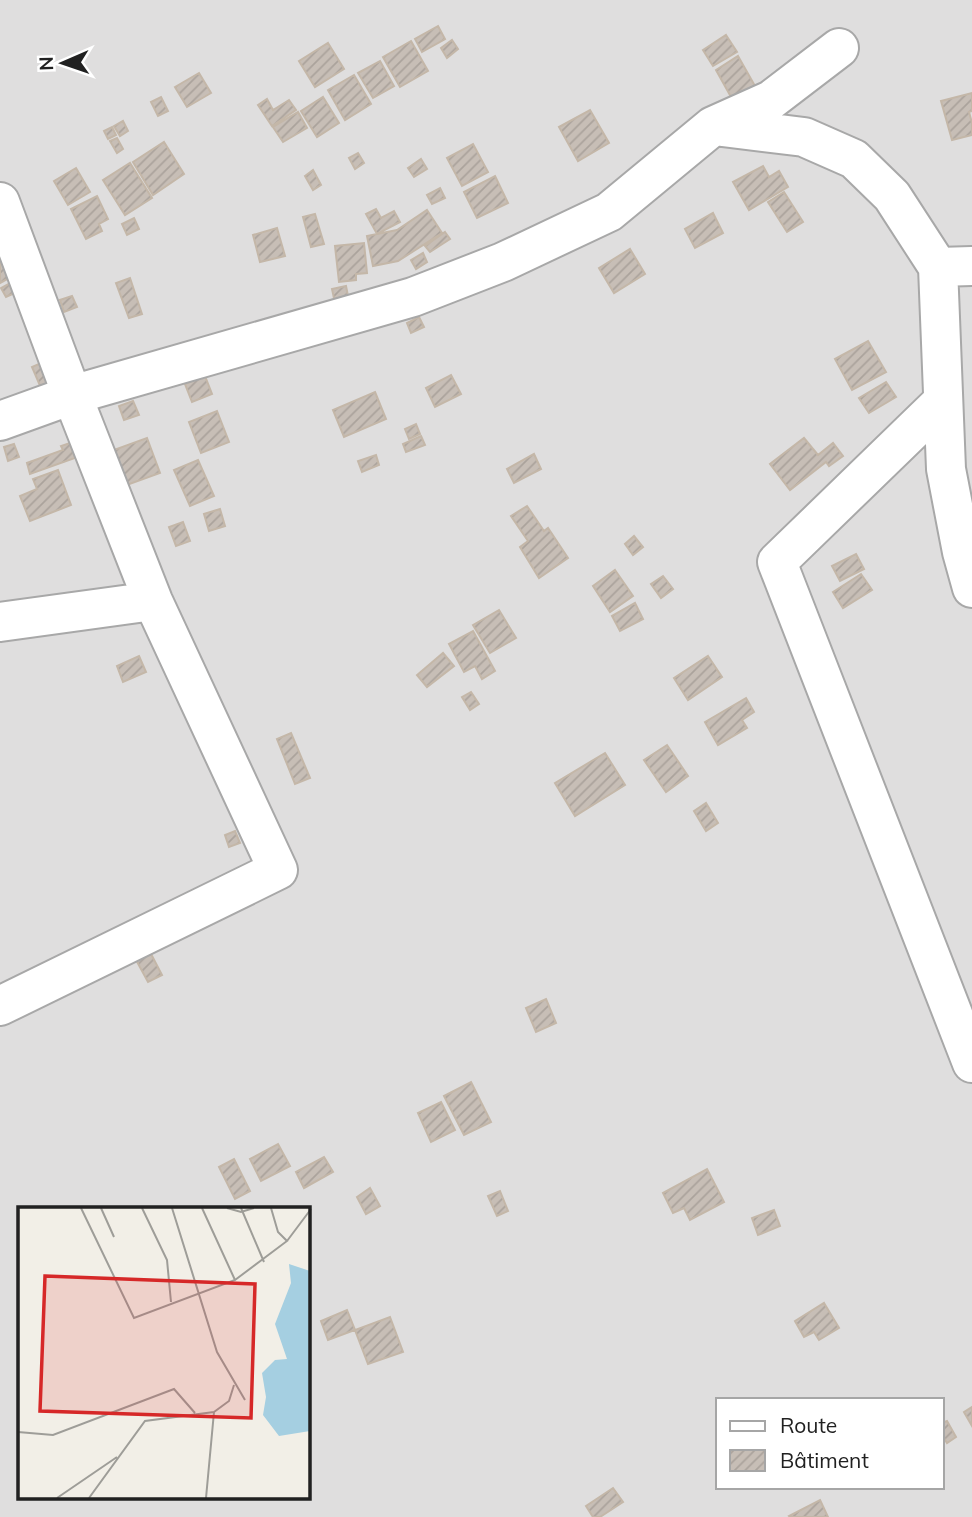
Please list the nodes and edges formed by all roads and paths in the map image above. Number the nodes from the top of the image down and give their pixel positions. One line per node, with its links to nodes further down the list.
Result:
1 (839, 48): 2 (street)
2 (713, 126): 4 (street); 5 (street)
3 (0, 202): 5 (street)
4 (955, 266): 6 (street)
5 (72, 395): 7 (street); 9 (street)
6 (943, 401): 8 (street); 12 (street)
7 (0, 421)
8 (972, 588)
9 (153, 601): 10 (street); 11 (street)
10 (0, 622)
11 (0, 1006)
12 (972, 1063)

